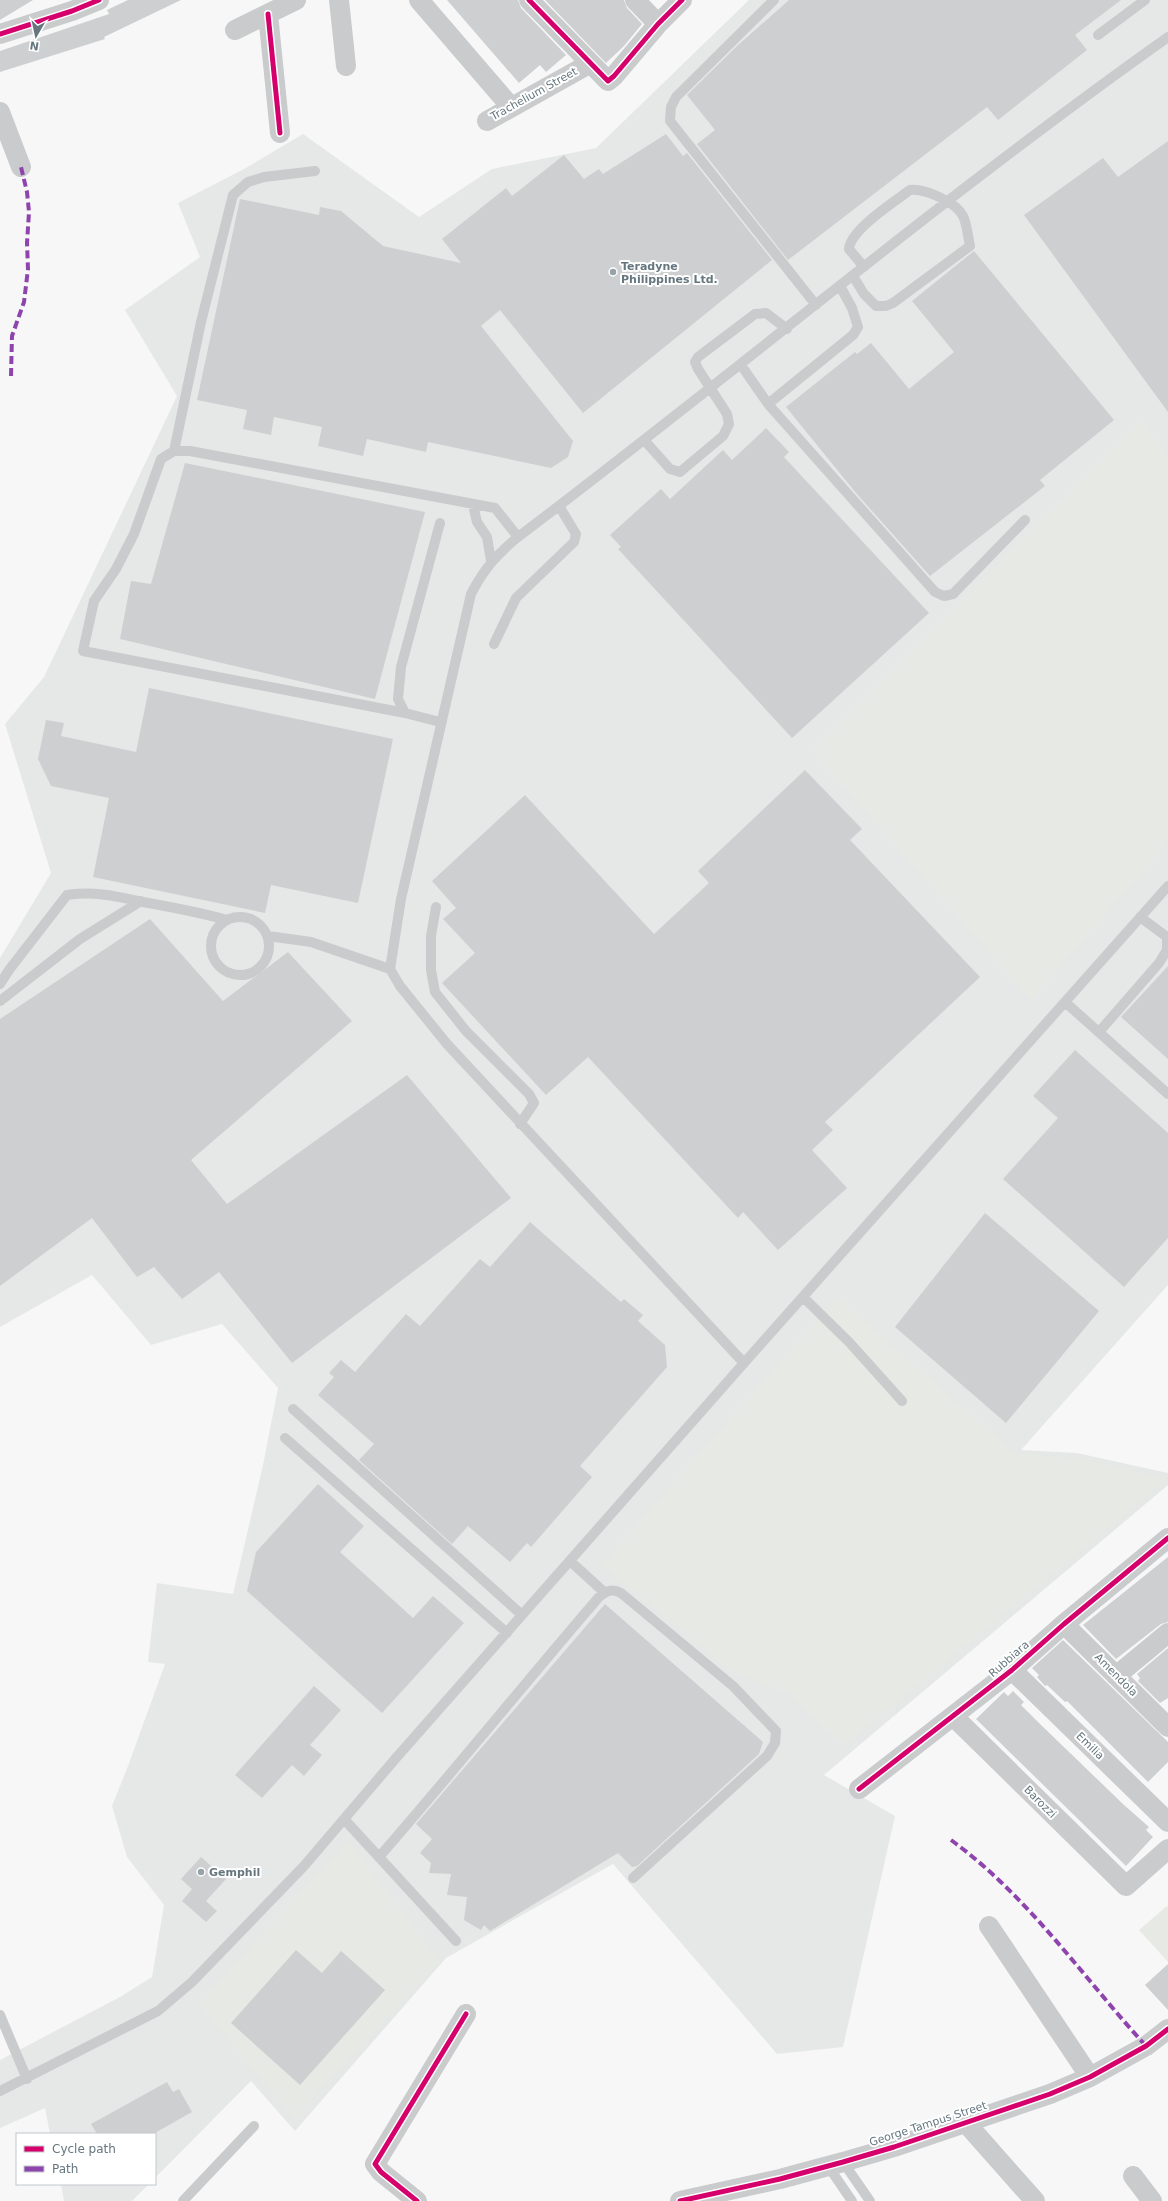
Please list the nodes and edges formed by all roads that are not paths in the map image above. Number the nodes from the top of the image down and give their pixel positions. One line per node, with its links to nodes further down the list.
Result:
1 (99, 0): 10 (street)
2 (296, 0): 11 (street)
3 (339, 0): 18 (street)
4 (420, 0): 19 (street)
5 (529, 0): 17 (street)
6 (635, 0): 12 (street)
7 (682, 0): 12 (street, Trachelium Street)
8 (774, 0): 29 (lane)
9 (1145, 0): 15 (lane)
10 (68, 6): 14 (street)
11 (268, 14): 13 (street); 22 (street)
12 (658, 24): 17 (street, Trachelium Street)
13 (235, 30)
14 (0, 34)
15 (1098, 35)
16 (1168, 37): 25 (lane)
17 (589, 64): 19 (street, Trachelium Street)
18 (346, 66)
19 (511, 107): 21 (street, Trachelium Street)
20 (0, 112): 23 (street)
21 (487, 121)
22 (280, 132)
23 (21, 167)
24 (315, 171): 35 (lane)
25 (948, 200): 26 (lane); 26 (lane); 27 (lane)
26 (864, 267): 27 (lane)
27 (853, 276): 28 (lane)
28 (840, 286): 29 (lane); 33 (lane)
29 (816, 305): 30 (lane)
30 (787, 329): 31 (lane); 32 (lane)
31 (741, 365): 32 (lane); 33 (lane)
32 (710, 390): 34 (lane); 34 (lane)
33 (768, 404): 38 (lane)
34 (645, 441): 37 (lane)
35 (174, 451): 36 (lane); 43 (lane)
36 (473, 505): 40 (lane); 41 (lane)
37 (559, 506): 40 (lane); 42 (lane)
38 (1024, 520)
39 (440, 523): 43 (lane)
40 (518, 537): 41 (lane)
41 (491, 561): 44 (lane)
42 (494, 644)
43 (405, 714): 44 (lane)
44 (440, 722): 51 (lane)
45 (1168, 886): 48 (lane)
46 (141, 901): 49 (lane); 52 (lane); 53 (lane)
47 (436, 907): 57 (lane)
48 (1140, 917): 54 (lane); 55 (lane)
49 (227, 920): 50 (lane); 50 (lane)
50 (268, 936): 51 (lane)
51 (390, 969): 57 (lane)
52 (0, 984)
53 (0, 1001)
54 (1065, 1002): 55 (lane); 58 (lane)
55 (1099, 1032): 56 (lane)
56 (1168, 1094)
57 (520, 1124): 59 (lane)
58 (803, 1297): 59 (lane); 60 (lane)
59 (744, 1363): 64 (lane)
60 (902, 1401)
61 (293, 1409): 66 (lane)
62 (285, 1438): 68 (lane)
63 (1168, 1538): 67 (street, Rubbiara)
64 (570, 1561): 65 (lane); 66 (lane)
65 (604, 1592): 78 (lane); 79 (lane)
66 (522, 1615): 68 (lane)
67 (1064, 1624): 70 (street, Rubbiara); 71 (street, Amendola)
68 (507, 1632): 75 (lane)
69 (1168, 1633): 71 (street)
70 (1012, 1670): 72 (street, Rubbiara); 76 (street, Emilia)
71 (1116, 1676): 73 (street, Amendola)
72 (954, 1717): 74 (street, Rubbiara); 77 (street, Barozzi)
73 (1166, 1722)
74 (859, 1789)
75 (344, 1819): 78 (lane); 86 (lane)
76 (1168, 1822)
77 (1168, 1849)
78 (379, 1857): 81 (lane)
79 (633, 1878)
80 (989, 1926): 85 (street)
81 (456, 1941)
82 (466, 2014): 94 (street)
83 (0, 2015): 86 (lane)
84 (1167, 2031): 85 (street, George Tampus Street)
85 (1090, 2077): 88 (street, George Tampus Street)
86 (27, 2078): 87 (lane)
87 (0, 2091)
88 (966, 2123): 90 (street, George Tampus Street); 98 (street)
89 (254, 2126): 93 (lane)
90 (836, 2164): 92 (street, George Tampus Street); 96 (lane); 97 (lane)
91 (1133, 2176): 99 (street)
92 (717, 2196): 95 (street, George Tampus Street)
93 (183, 2201)
94 (417, 2201)
95 (680, 2201)
96 (852, 2201)
97 (870, 2201)
98 (1035, 2201)
99 (1152, 2201)

